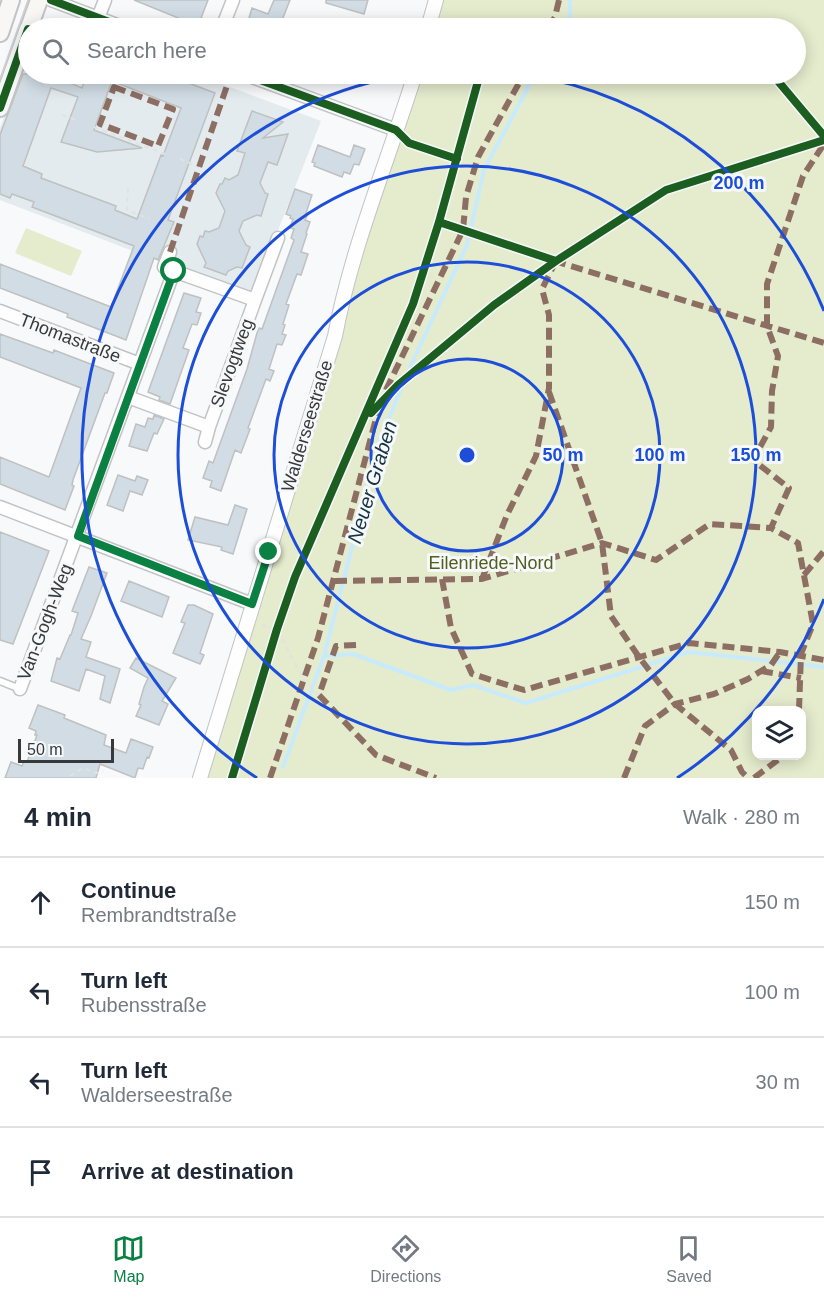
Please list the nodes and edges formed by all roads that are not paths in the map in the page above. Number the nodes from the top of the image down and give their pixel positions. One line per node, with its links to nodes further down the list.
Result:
1 (11, 0): 11 (main road)
2 (39, 0): 7 (main road)
3 (51, 0): 8 (street)
4 (105, 0): 8 (street)
5 (233, 0): 9 (street)
6 (436, 0): 10 (street)
7 (33, 18)
8 (98, 18)
9 (226, 18)
10 (431, 18)
11 (0, 33)
12 (18, 59): 15 (main road)
13 (271, 84): 16 (street)
14 (412, 84): 16 (street, Walderseestraße)
15 (0, 108)
16 (396, 130): 28 (street, Walderseestraße)
17 (278, 238): 20 (street, Slevogtweg)
18 (170, 252): 19 (street)
19 (174, 271): 20 (street, Slevogtweg); 22 (street, Van-Gogh-Weg)
20 (255, 300): 24 (street, Slevogtweg)
21 (0, 311): 22 (street, Thomastraße)
22 (140, 364): 23 (street, Van-Gogh-Weg)
23 (128, 397): 24 (street, Slevogtweg); 27 (street, Van-Gogh-Weg)
24 (209, 427): 25 (street, Slevogtweg)
25 (205, 442)
26 (0, 507): 27 (street)
27 (78, 536): 28 (street); 30 (street, Van-Gogh-Weg)
28 (252, 604): 31 (street, Walderseestraße)
29 (0, 681): 30 (lane, Van-Gogh-Weg)
30 (20, 689)
31 (200, 778)

